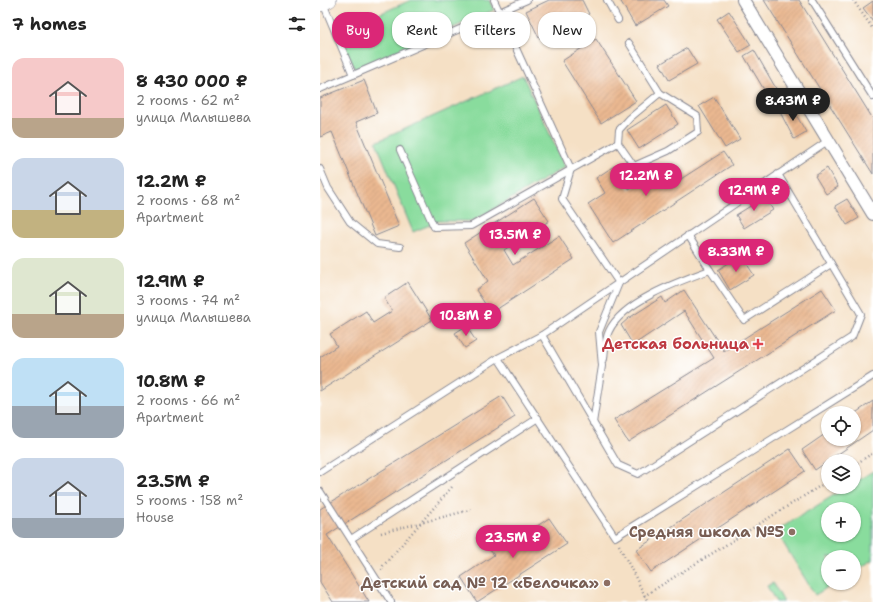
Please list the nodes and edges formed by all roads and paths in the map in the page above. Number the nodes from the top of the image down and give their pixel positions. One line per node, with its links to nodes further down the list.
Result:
1 (494, 0): 8 (lane)
2 (527, 0): 8 (lane)
3 (607, 0): 9 (lane)
4 (743, 0): 18 (street)
5 (812, 0): 17 (lane)
6 (853, 0): 11 (path)
7 (324, 2): 14 (lane)
8 (499, 12)
9 (618, 20)
10 (460, 29): 14 (lane)
11 (873, 29)
12 (629, 43): 16 (lane)
13 (516, 48): 22 (lane)
14 (353, 75): 15 (lane)
15 (320, 89)
16 (660, 93): 19 (lane); 19 (lane)
17 (873, 97)
18 (829, 140): 23 (lane); 24 (street)
19 (618, 144): 22 (lane)
20 (400, 150): 22 (lane)
21 (320, 169): 26 (lane)
22 (571, 169): 29 (lane)
23 (778, 174): 25 (lane); 27 (lane)
24 (873, 214)
25 (688, 235): 28 (lane); 29 (lane)
26 (400, 247)
27 (831, 264): 28 (lane); 35 (lane)
28 (710, 270): 32 (lane)
29 (619, 283): 30 (lane); 32 (lane)
30 (542, 335): 31 (lane); 35 (lane)
31 (498, 358): 34 (lane); 38 (lane)
32 (602, 366): 35 (lane)
33 (873, 376): 45 (lane)
34 (538, 418): 39 (lane); 45 (lane)
35 (593, 423)
36 (873, 453): 37 (path)
37 (861, 461)
38 (320, 472)
39 (449, 475): 43 (path); 44 (lane)
40 (821, 485): 48 (path)
41 (320, 491): 46 (lane)
42 (474, 509): 43 (path)
43 (422, 522): 44 (path); 47 (path)
44 (368, 528): 46 (lane)
45 (615, 537): 48 (path)
46 (351, 539): 47 (lane)
47 (378, 582): 49 (lane)
48 (644, 596): 50 (path)
49 (391, 602)
50 (648, 602)

